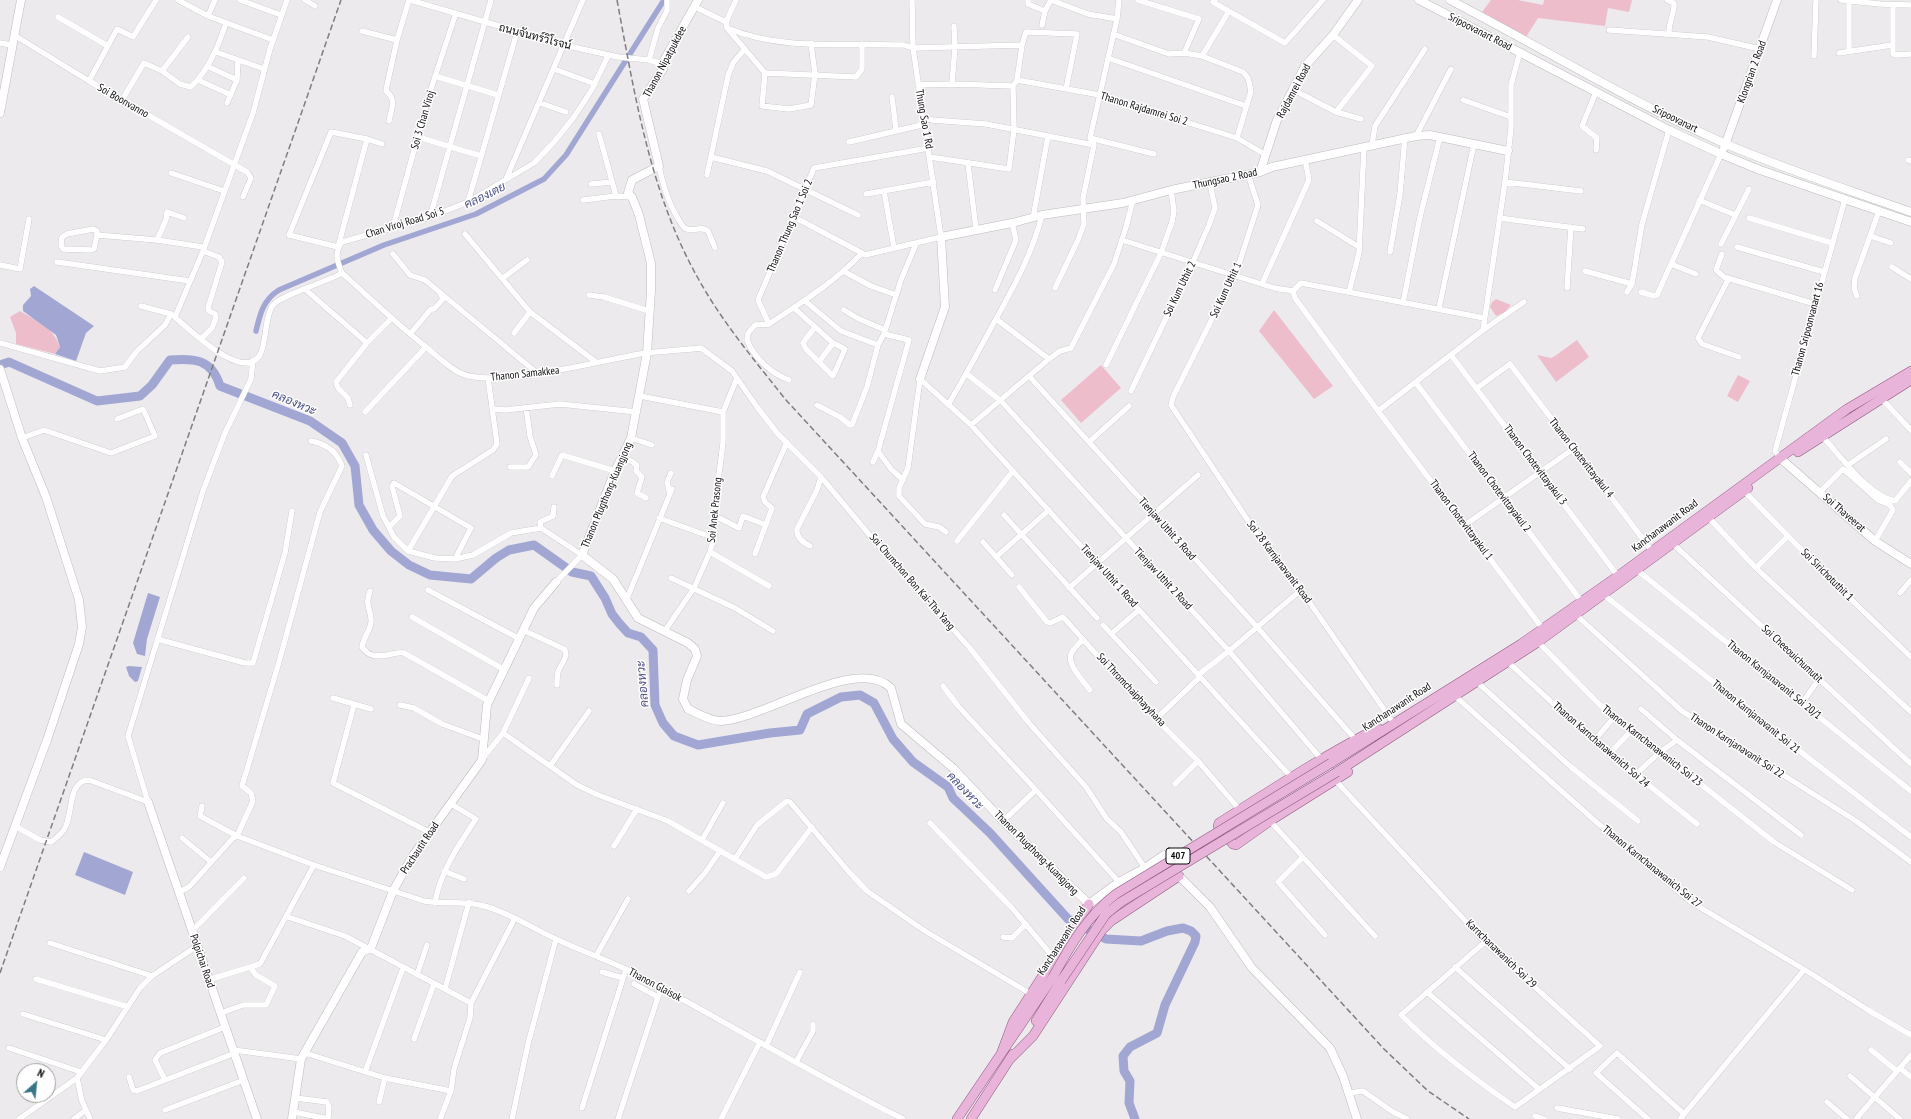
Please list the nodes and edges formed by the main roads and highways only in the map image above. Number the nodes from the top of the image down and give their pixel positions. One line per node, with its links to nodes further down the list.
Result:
1 (1911, 378): 2 (main road, Kanchanawanit Road); 2 (main road, Kanchanawanit Road)
2 (1782, 460): 3 (main road, Kanchanawanit Road); 3 (main road, Kanchanawanit Road)
3 (1621, 578): 4 (main road, Kanchanawanit Road); 4 (main road, Kanchanawanit Road)
4 (1584, 604): 5 (main road, Kanchanawanit Road); 6 (main road, Kanchanawanit Road)
5 (1402, 717): 6 (main road); 9 (main road, Kanchanawanit Road / 407, bridge)
6 (1336, 776): 10 (main road, Kanchanawanit Road / 407, bridge)
7 (1179, 876): 10 (main road)
8 (1089, 904): 9 (main road)
9 (1001, 1054): 11 (main road, Kanchanawanit Road / 407)
10 (1010, 1059): 12 (main road, Kanchanawanit Road / 407)
11 (958, 1119)
12 (971, 1119)

